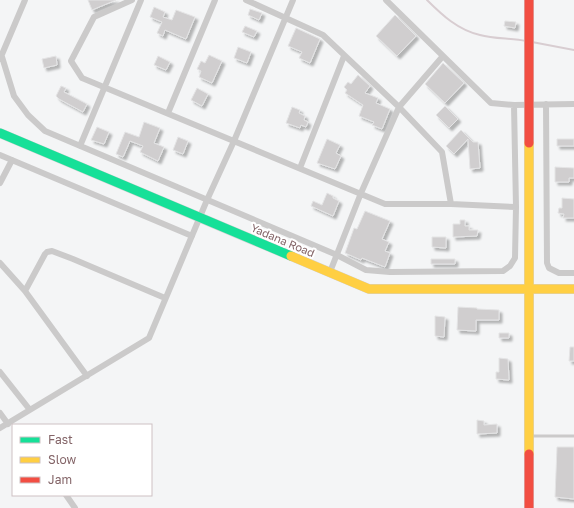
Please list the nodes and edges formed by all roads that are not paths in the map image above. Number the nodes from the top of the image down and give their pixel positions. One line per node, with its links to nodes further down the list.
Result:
1 (26, 0): 12 (street)
2 (132, 0): 13 (street)
3 (141, 0): 13 (street)
4 (215, 0): 19 (street)
5 (246, 0): 9 (street)
6 (294, 0): 9 (street)
7 (386, 0): 11 (street)
8 (529, 0): 14 (main road)
9 (287, 18): 10 (street); 21 (street)
10 (344, 56): 18 (street); 25 (street)
11 (443, 56): 17 (street); 18 (street)
12 (1, 59): 22 (street)
13 (106, 88): 19 (street); 22 (street)
14 (528, 104): 15 (street); 17 (street); 37 (main road)
15 (546, 104): 16 (street); 36 (street)
16 (574, 104)
17 (514, 105): 30 (street)
18 (399, 107): 27 (street); 29 (street)
19 (168, 113): 21 (street)
20 (0, 132): 31 (main road, Yadana Road)
21 (234, 141): 25 (street); 28 (street)
22 (80, 146): 28 (street)
23 (0, 155): 24 (street)
24 (12, 160): 26 (street); 32 (street)
25 (300, 168): 27 (street)
26 (0, 183)
27 (361, 193): 29 (street); 33 (street)
28 (207, 200): 31 (street); 33 (street)
29 (451, 204): 30 (street)
30 (516, 207): 33 (street)
31 (200, 218): 32 (street); 35 (main road, Yadana Road)
32 (192, 236): 40 (street)
33 (337, 255): 35 (street)
34 (0, 263): 39 (street)
35 (330, 272): 37 (main road, Yadana Road)
36 (574, 273)
37 (528, 289): 38 (main road, Yadana Road); 49 (main road)
38 (574, 289)
39 (25, 291): 40 (street); 42 (street)
40 (165, 298): 42 (street)
41 (0, 372): 43 (street)
42 (87, 376): 43 (street)
43 (30, 410): 45 (street)
44 (0, 413): 46 (street)
45 (16, 418): 46 (street); 47 (street)
46 (8, 424): 48 (street)
47 (20, 424)
48 (0, 428)
49 (529, 436): 50 (lane); 53 (main road)
50 (574, 436)
51 (67, 496): 52 (street)
52 (75, 508)
53 (529, 508)

